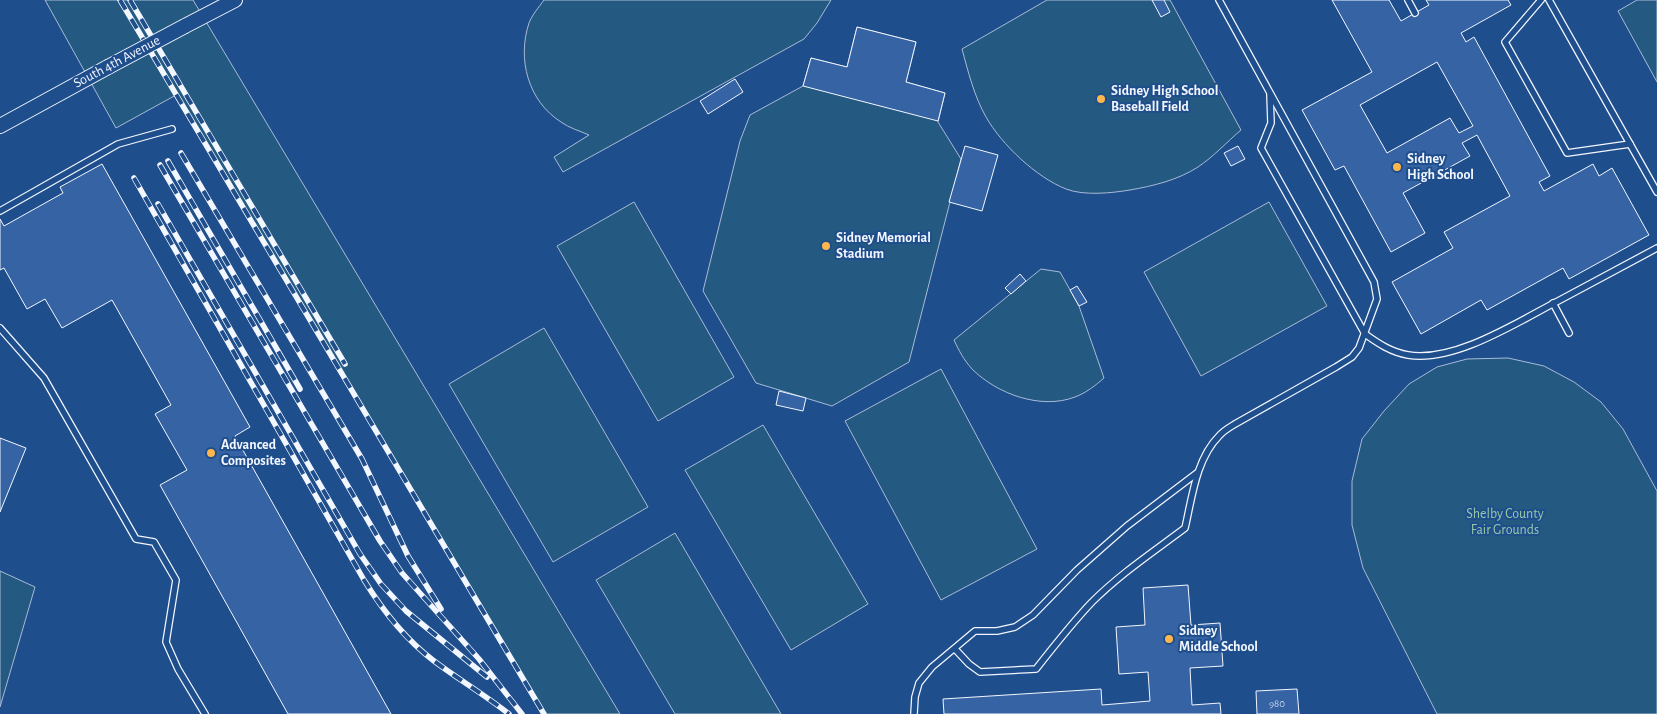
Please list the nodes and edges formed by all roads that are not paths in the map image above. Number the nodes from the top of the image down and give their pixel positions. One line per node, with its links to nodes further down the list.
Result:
1 (235, 0): 8 (street, South 4th Avenue, bridge)
2 (1219, 0): 7 (lane)
3 (1408, 0): 6 (lane)
4 (1541, 0): 10 (lane)
5 (1550, 0): 10 (lane)
6 (1415, 13)
7 (1270, 93): 17 (lane); 17 (lane)
8 (0, 126)
9 (172, 129): 12 (lane)
10 (1630, 144): 11 (lane)
11 (1657, 192)
12 (0, 211)
13 (1657, 248): 14 (lane)
14 (1553, 304): 16 (lane); 17 (lane)
15 (0, 328): 20 (lane)
16 (1569, 332)
17 (1365, 334): 18 (lane)
18 (1198, 472): 19 (lane); 19 (lane)
19 (955, 649): 21 (lane)
20 (205, 714)
21 (914, 714)

